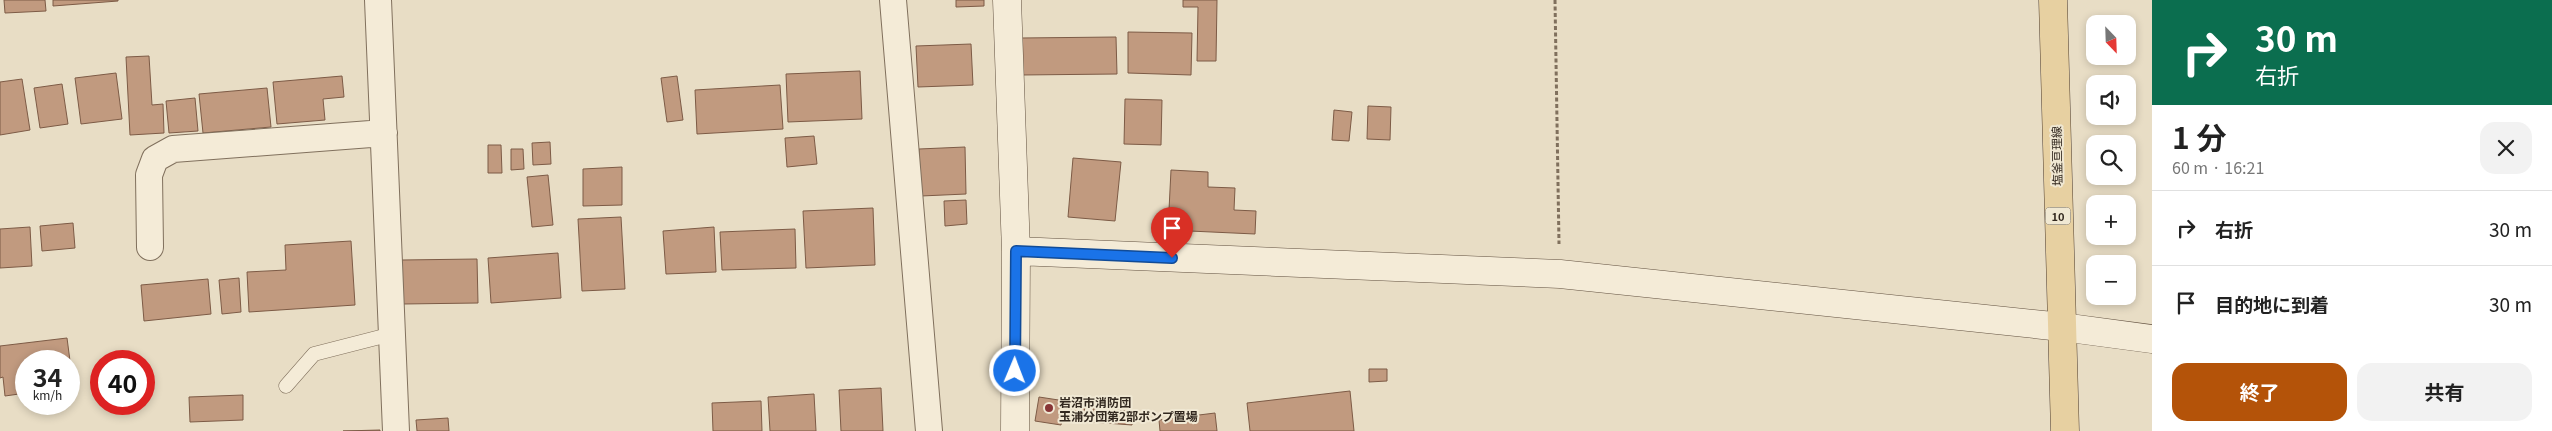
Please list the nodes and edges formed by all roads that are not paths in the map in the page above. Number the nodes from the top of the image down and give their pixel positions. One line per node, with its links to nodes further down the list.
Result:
1 (378, 0): 5 (street)
2 (893, 0): 13 (street)
3 (1007, 0): 7 (street)
4 (2053, 0): 8 (main road, 塩釜亘理線 / 10)
5 (384, 133): 6 (street); 9 (street)
6 (150, 247)
7 (1016, 251): 8 (street); 14 (street)
8 (2062, 327): 10 (street); 15 (main road, 塩釜亘理線 / 10)
9 (392, 334): 11 (lane); 12 (street)
10 (2152, 339)
11 (286, 386)
12 (396, 431)
13 (929, 431)
14 (1015, 431)
15 (2065, 431)

